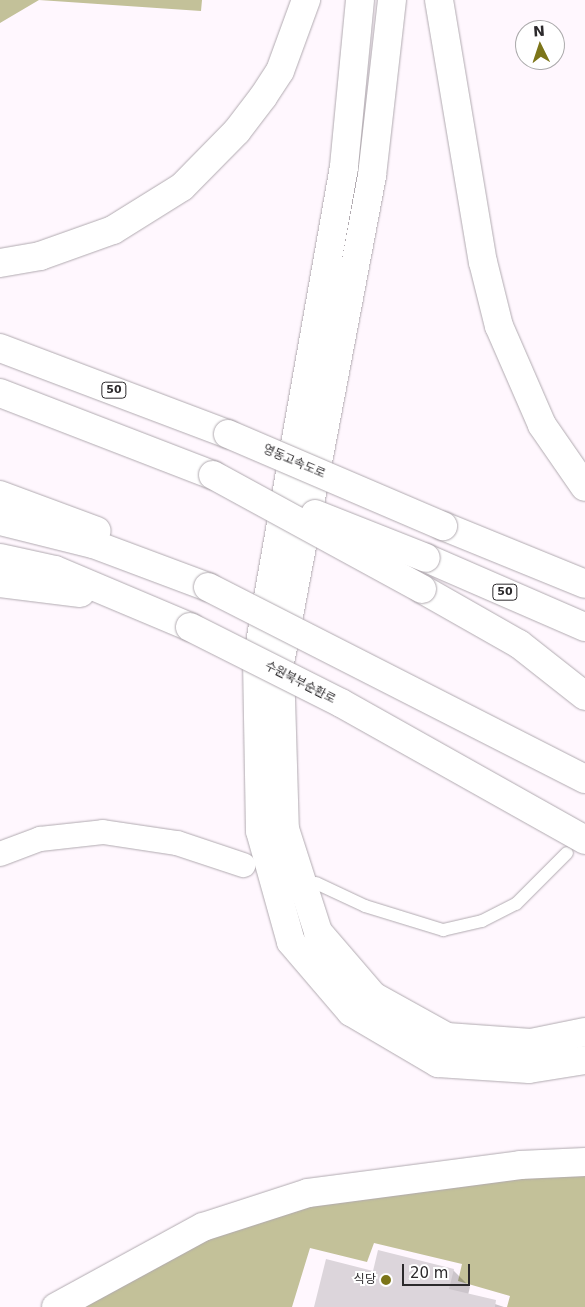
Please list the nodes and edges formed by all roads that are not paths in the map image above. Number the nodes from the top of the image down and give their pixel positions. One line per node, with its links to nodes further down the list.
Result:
1 (306, 0): 5 (highway)
2 (360, 0): 25 (highway)
3 (392, 0): 24 (highway)
4 (438, 0): 9 (highway)
5 (0, 263)
6 (0, 348): 15 (highway, 영동고속도로 / 50, bridge)
7 (0, 393): 8 (highway, 50)
8 (213, 475): 17 (highway, 50, bridge); 18 (highway, bridge)
9 (585, 487)
10 (0, 495): 14 (highway)
11 (0, 521): 14 (highway)
12 (0, 558): 16 (highway, 수원북부순환로)
13 (0, 583): 16 (highway)
14 (198, 583): 19 (highway, bridge)
15 (585, 584)
16 (126, 599): 20 (highway, 수원북부순환로, bridge)
17 (585, 627)
18 (585, 696)
19 (585, 779)
20 (576, 846): 23 (lane)
21 (0, 854): 22 (street)
22 (243, 865)
23 (316, 883)
24 (585, 1032)
25 (585, 1060)
26 (585, 1162): 27 (highway)
27 (56, 1307)

